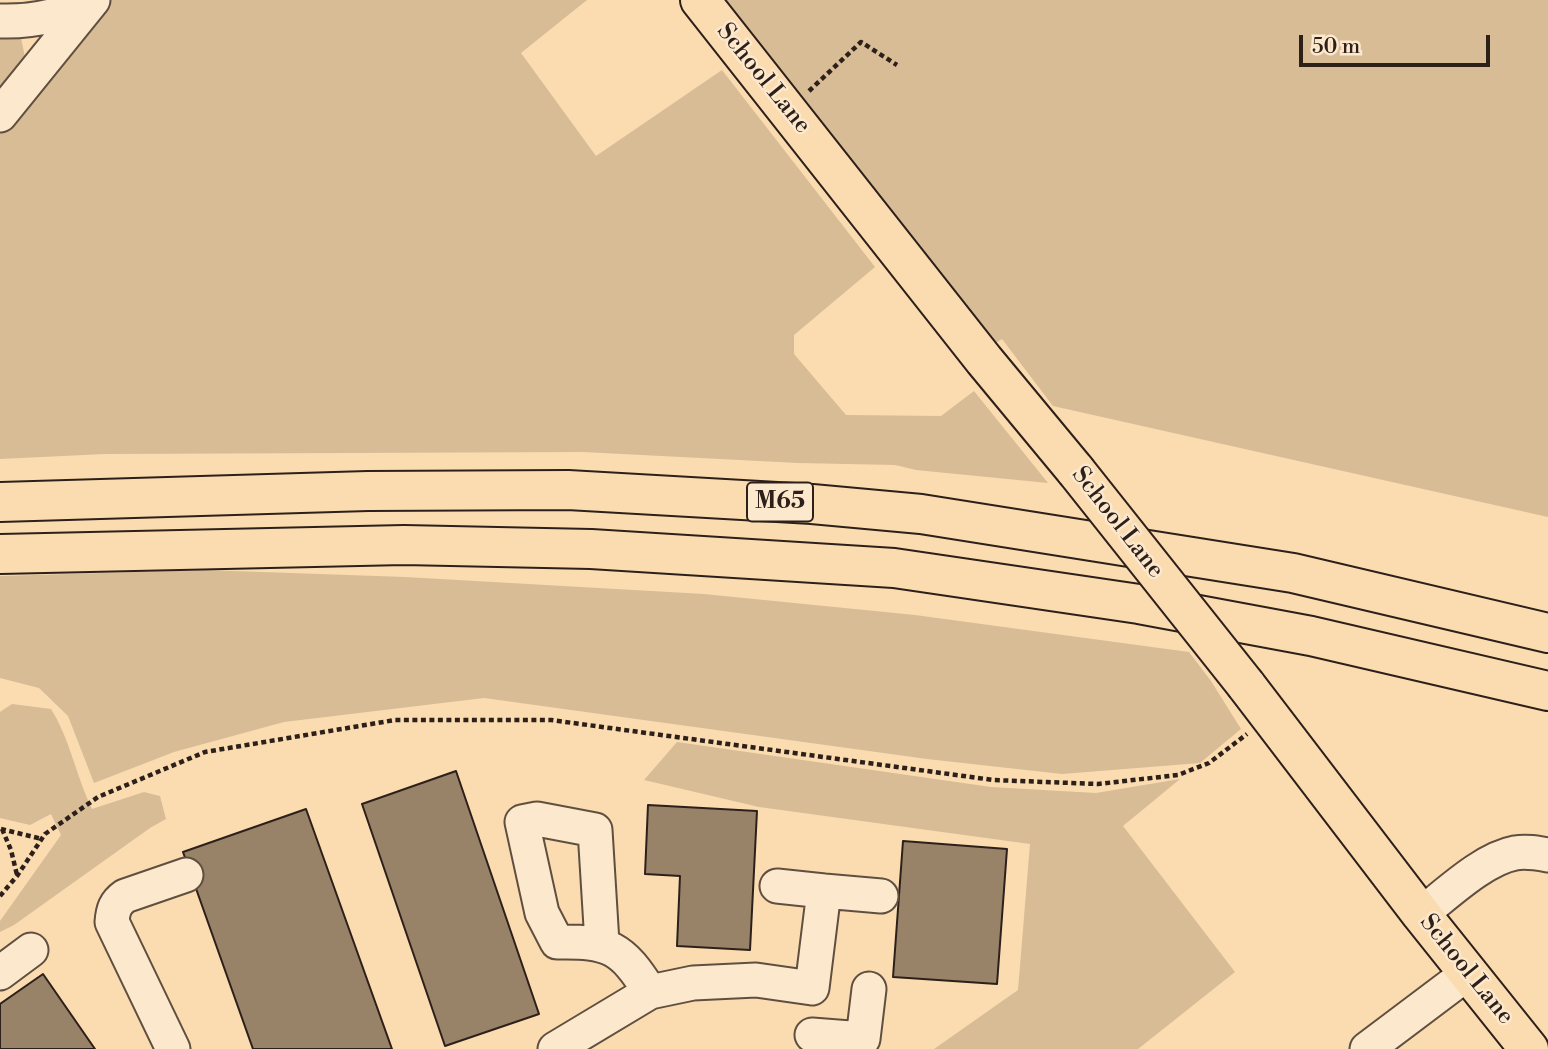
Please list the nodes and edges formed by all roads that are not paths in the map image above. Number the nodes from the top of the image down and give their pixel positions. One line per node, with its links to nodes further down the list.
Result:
1 (92, 0): 3 (street); 4 (street)
2 (699, 0): 14 (main road, School Lane, bridge)
3 (0, 21)
4 (0, 115)
5 (0, 502): 7 (main road, M65)
6 (0, 554): 8 (main road)
7 (1548, 633)
8 (1548, 691)
9 (1548, 855): 14 (street)
10 (187, 876): 23 (street)
11 (777, 886): 12 (street)
12 (824, 891): 13 (street); 19 (street)
13 (881, 896)
14 (1421, 914): 17 (main road, School Lane)
15 (602, 943): 21 (street)
16 (31, 950): 18 (street)
17 (1468, 972): 25 (street); 26 (main road, School Lane)
18 (0, 973)
19 (811, 988): 21 (street); 22 (street)
20 (869, 989): 22 (street)
21 (649, 992): 24 (street)
22 (812, 1042)
23 (173, 1049)
24 (555, 1049)
25 (1367, 1049)
26 (1529, 1049)

